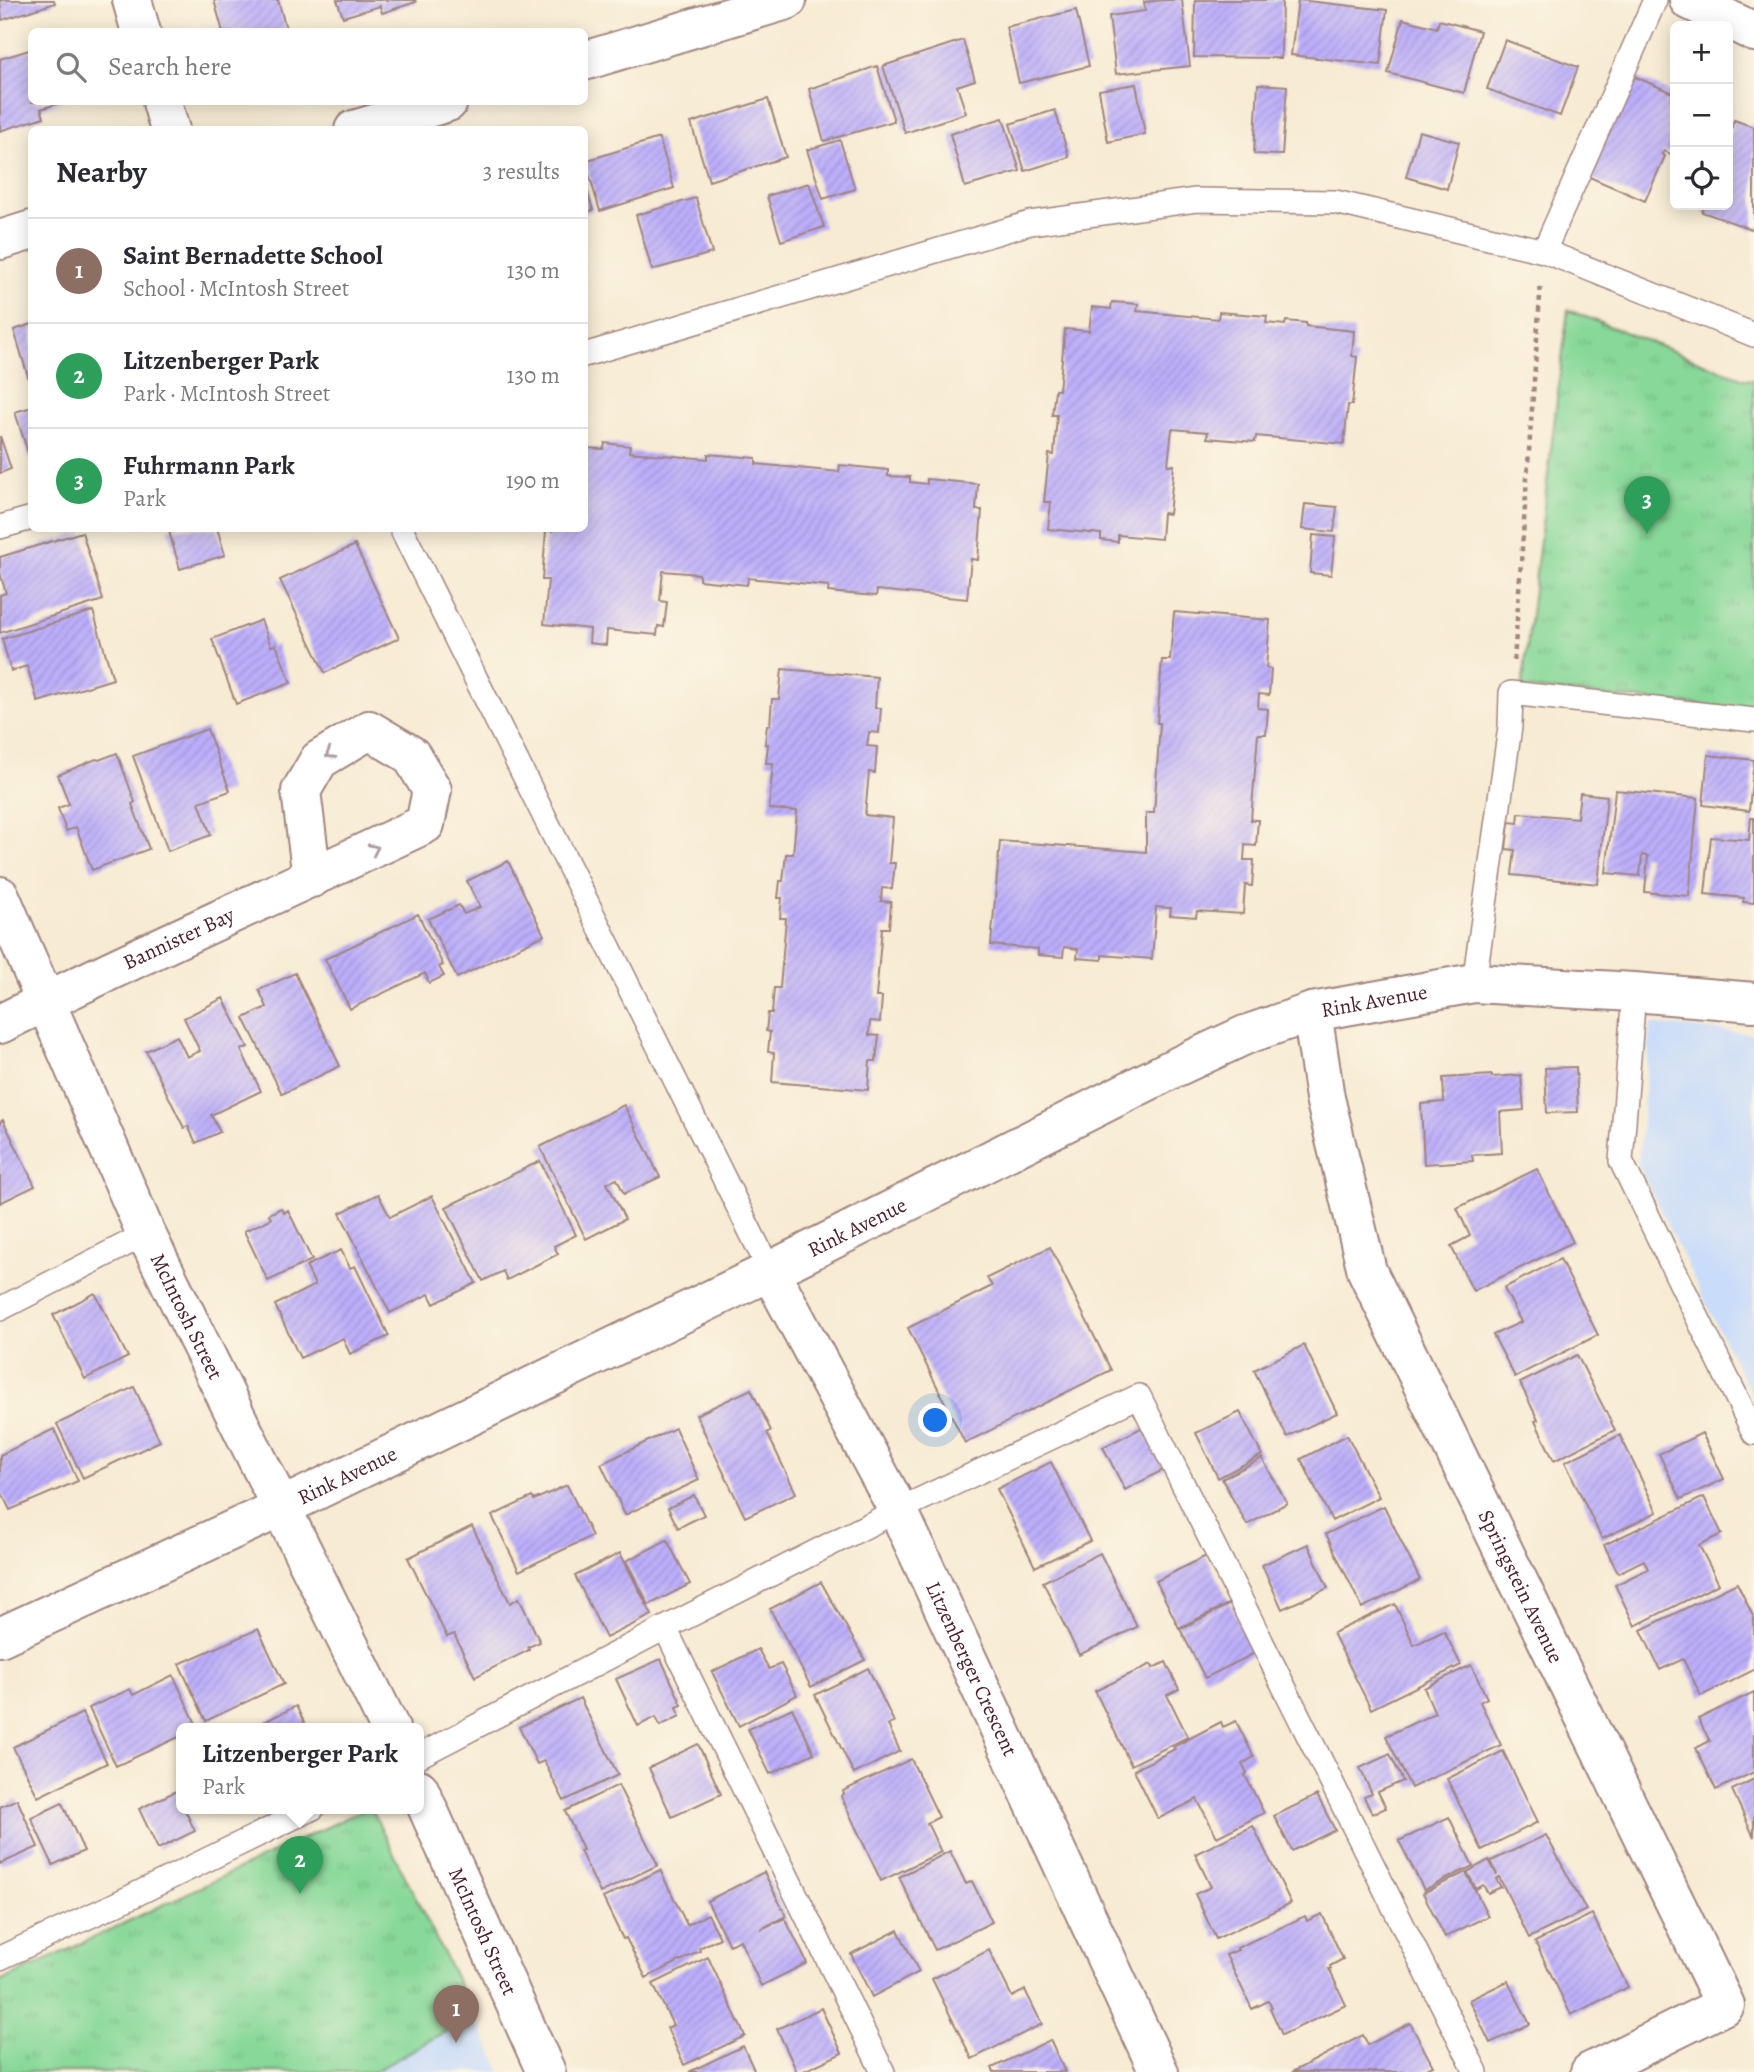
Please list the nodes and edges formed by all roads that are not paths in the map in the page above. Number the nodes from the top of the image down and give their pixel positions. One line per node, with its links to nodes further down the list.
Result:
1 (132, 0): 5 (street)
2 (787, 0): 7 (street)
3 (1655, 0): 14 (lane)
4 (1689, 0): 6 (street)
5 (140, 28)
6 (1754, 32)
7 (588, 60)
8 (163, 105): 10 (street)
9 (438, 105): 11 (street)
10 (169, 126)
11 (367, 126)
12 (28, 231): 13 (street)
13 (0, 240)
14 (1544, 251): 15 (lane); 16 (lane)
15 (1754, 335)
16 (588, 354)
17 (28, 519): 18 (lane)
18 (0, 527)
19 (403, 532): 30 (lane)
20 (1754, 720): 23 (lane)
21 (312, 878): 25 (street, Bannister Bay)
22 (0, 896): 25 (street, McIntosh Street)
23 (1474, 983): 24 (street, Rink Avenue); 27 (street, Rink Avenue)
24 (1634, 992): 26 (street, Rink Avenue); 32 (lane)
25 (44, 1002): 28 (street, Bannister Bay); 29 (street, McIntosh Street)
26 (1754, 1002)
27 (1312, 1012): 30 (street, Rink Avenue); 46 (street, Springstein Avenue)
28 (0, 1024)
29 (146, 1234): 31 (lane); 33 (street, McIntosh Street)
30 (770, 1271): 33 (street, Rink Avenue); 34 (street, Litzenberger Crescent)
31 (0, 1309)
32 (1754, 1433)
33 (282, 1507): 36 (street, Rink Avenue); 37 (street, McIntosh Street)
34 (898, 1510): 35 (lane); 44 (street, Litzenberger Crescent); 45 (lane)
35 (665, 1628): 38 (lane); 43 (lane)
36 (0, 1637)
37 (388, 1723)
38 (424, 1753)
39 (424, 1800): 42 (street, McIntosh Street)
40 (301, 1814): 41 (lane)
41 (0, 1958)
42 (546, 2072)
43 (883, 2072)
44 (1159, 2072)
45 (1476, 2072)
46 (1590, 2072)

